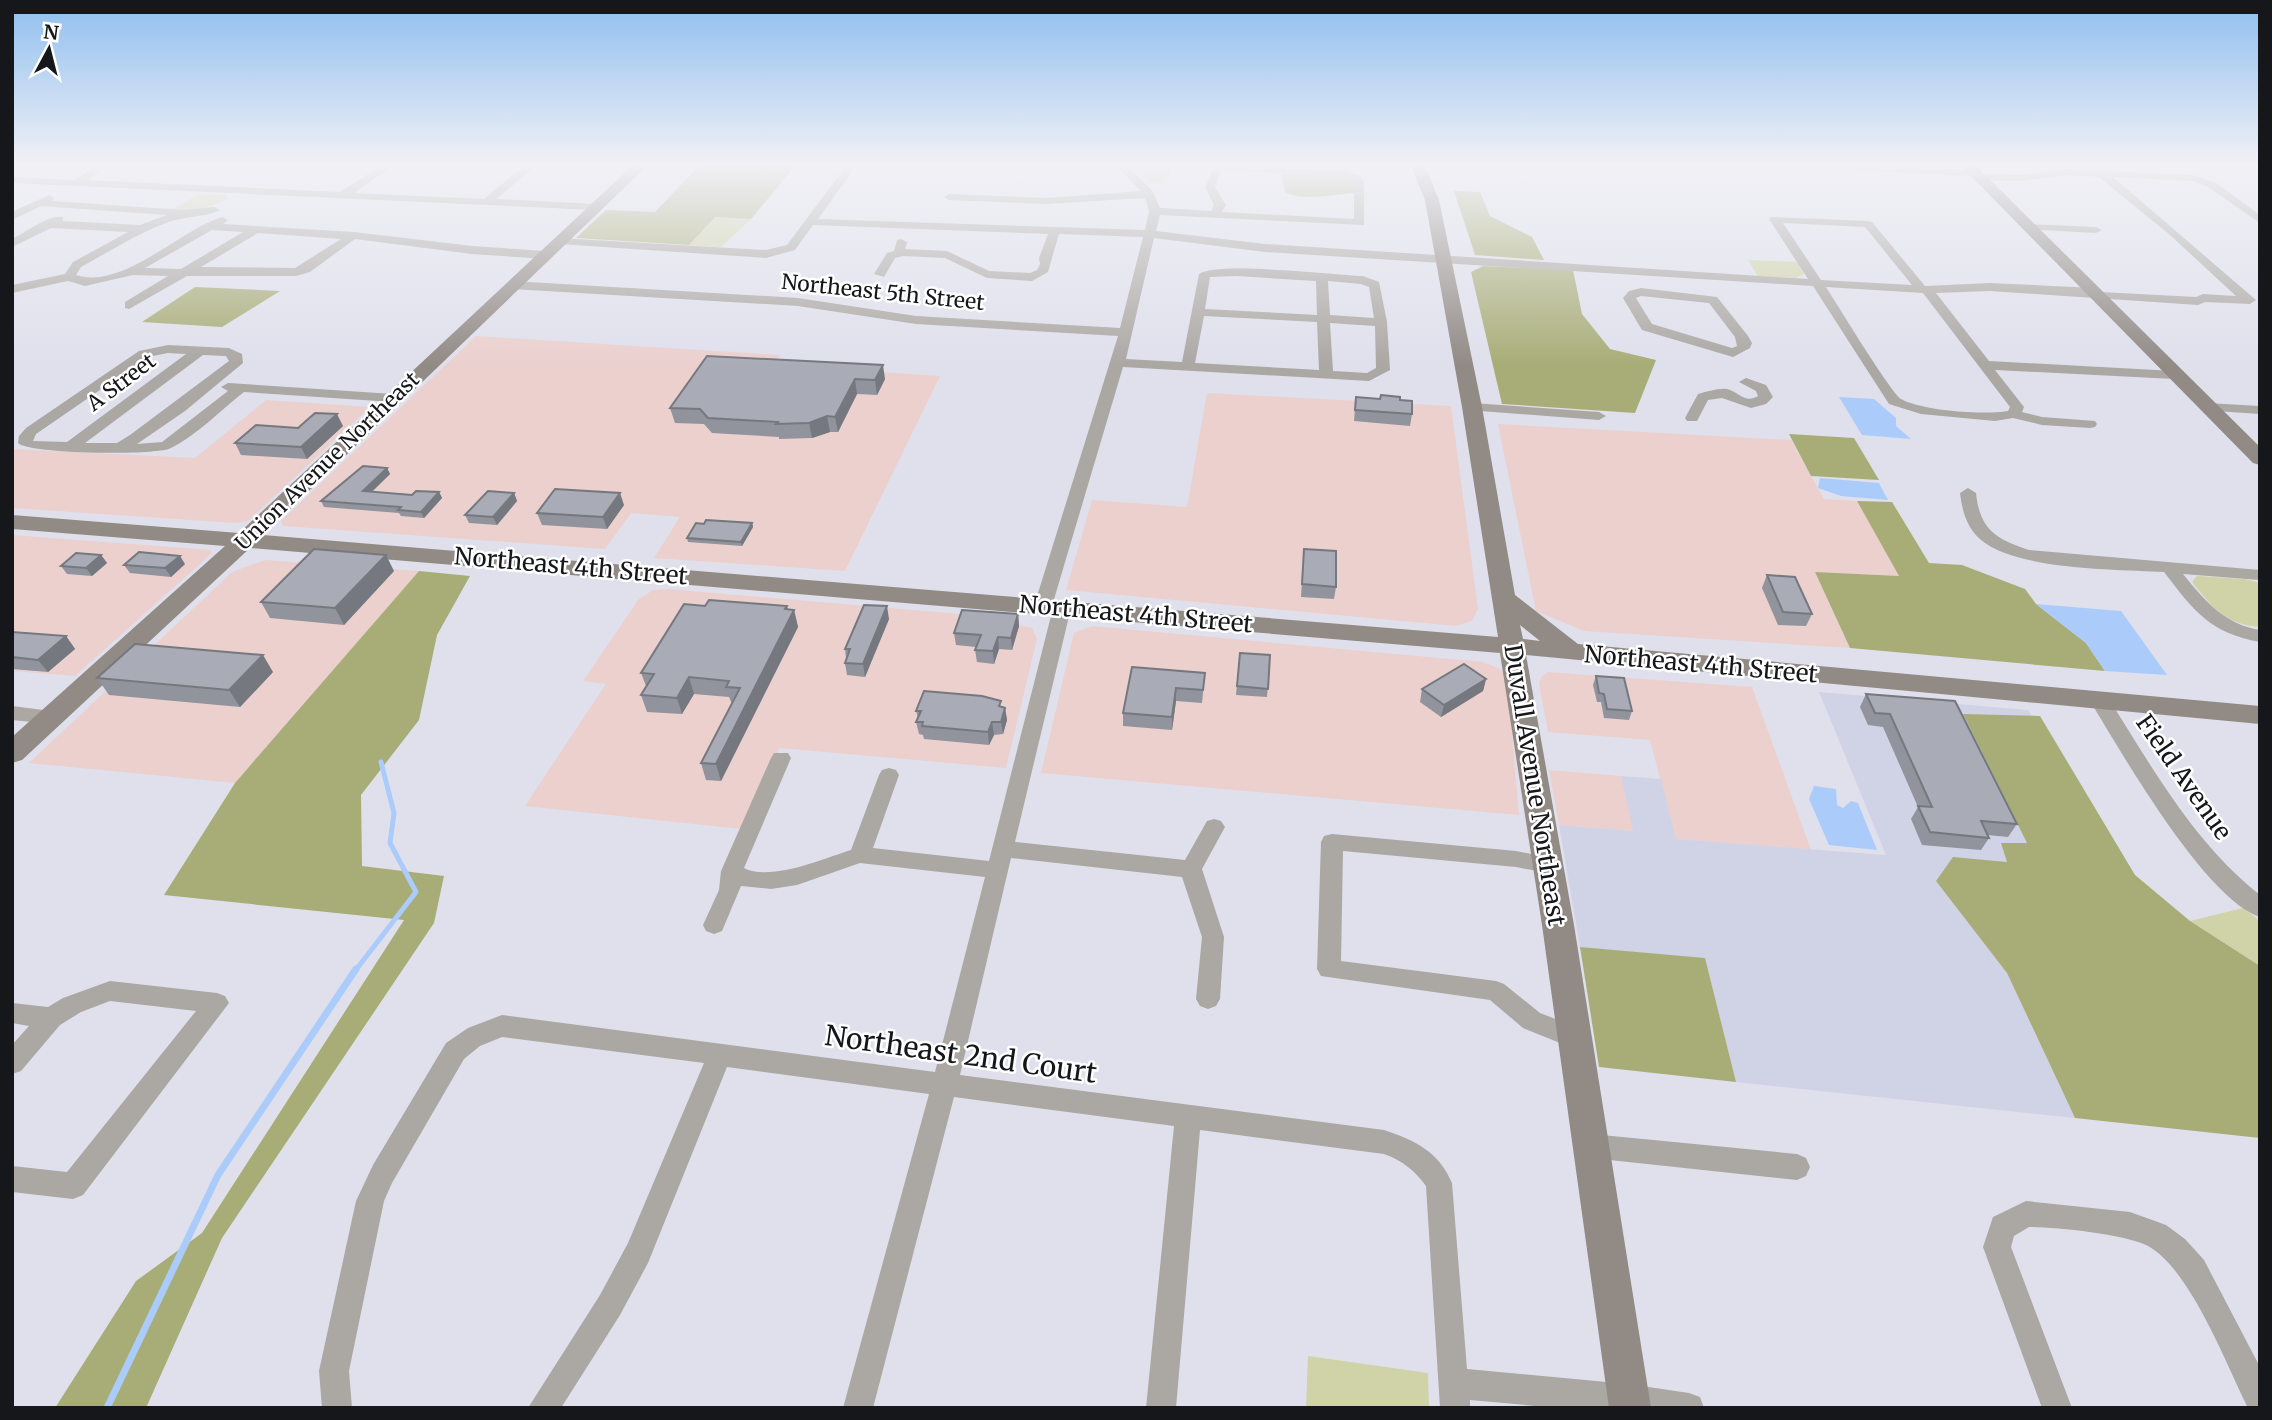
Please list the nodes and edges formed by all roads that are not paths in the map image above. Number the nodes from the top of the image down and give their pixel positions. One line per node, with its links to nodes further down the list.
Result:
1 (34, 232): 19 (street)
2 (140, 232): 29 (street)
3 (202, 232): 25 (street)
4 (251, 232): 26 (street)
5 (300, 232): 17 (street)
6 (569, 232): 18 (main road, Union Avenue Northeast)
7 (803, 232): 18 (street)
8 (907, 232): 21 (street)
9 (1054, 232): 21 (street)
10 (1116, 232): 16 (street)
11 (1439, 232): 23 (main road, Duvall Avenue Northeast)
12 (1783, 232): 31 (street)
13 (1876, 232): 34 (street)
14 (2034, 232): 36 (main road)
15 (2173, 232): 37 (street)
16 (1148, 234): 20 (street); 42 (street)
17 (354, 235): 22 (street); 26 (street)
18 (559, 241): 22 (main road, Union Avenue Northeast)
19 (12, 244)
20 (1265, 248): 23 (street); 28 (street)
21 (902, 252): 27 (street)
22 (545, 254): 32 (main road, Union Avenue Northeast)
23 (1445, 258): 24 (street); 54 (main road, Duvall Avenue Northeast)
24 (1630, 270): 31 (street); 35 (street)
25 (132, 271): 26 (street); 29 (street)
26 (184, 272): 38 (street)
27 (880, 274)
28 (1265, 274): 30 (street); 39 (street)
29 (69, 277): 33 (street)
30 (1322, 278): 40 (street); 41 (street)
31 (1815, 282): 34 (street); 57 (street)
32 (512, 285): 42 (street, Northeast 5th Street); 53 (main road, Union Avenue Northeast)
33 (12, 289)
34 (1924, 289): 36 (street); 45 (street)
35 (1642, 292): 47 (street); 47 (street)
36 (2096, 294): 37 (street); 49 (main road)
37 (2254, 301)
38 (129, 305)
39 (1196, 312): 40 (street); 46 (street)
40 (1324, 319): 41 (street); 48 (street)
41 (1381, 322): 48 (street)
42 (1125, 332): 44 (street)
43 (199, 351): 50 (street); 62 (street, A Street); 62 (street)
44 (1118, 363): 46 (street); 70 (street)
45 (1985, 365): 49 (street); 57 (street)
46 (1188, 366): 48 (street)
47 (1739, 367): 52 (street); 52 (street)
48 (1326, 375)
49 (2174, 375): 55 (main road)
50 (206, 386): 51 (street); 61 (street)
51 (241, 388): 53 (street); 61 (street)
52 (1724, 393): 59 (street)
53 (393, 398): 66 (main road, Union Avenue Northeast)
54 (1472, 407): 58 (street); 69 (main road, Duvall Avenue Northeast)
55 (2206, 407): 56 (street); 63 (main road)
56 (2260, 410)
57 (2012, 414): 60 (street)
58 (1599, 415)
59 (1692, 418)
60 (2090, 424)
61 (120, 446): 62 (street)
62 (69, 447)
63 (2260, 459)
64 (1968, 493): 67 (street)
65 (12, 522): 66 (main road, Northeast 4th Street)
66 (245, 539): 70 (main road, Northeast 4th Street); 78 (main road, Union Avenue Northeast)
67 (2169, 567): 68 (street); 71 (street)
68 (2260, 575)
69 (1504, 598): 72 (main road); 73 (main road, Duvall Avenue Northeast); 74 (main road)
70 (1053, 607): 72 (main road, Northeast 4th Street); 84 (street)
71 (2260, 636)
72 (1461, 642): 73 (main road, Northeast 4th Street)
73 (1512, 646): 74 (main road, Northeast 4th Street); 85 (main road, Duvall Avenue Northeast)
74 (1573, 652): 75 (main road, Northeast 4th Street)
75 (2100, 702): 77 (main road, Northeast 4th Street); 88 (street, Field Avenue)
76 (12, 713): 78 (street)
77 (2260, 715)
78 (52, 717): 79 (main road, Union Avenue Northeast)
79 (12, 753)
80 (781, 758): 87 (street)
81 (889, 775): 83 (street)
82 (1214, 827): 86 (street)
83 (860, 855): 84 (street); 87 (street)
84 (1000, 860): 86 (street); 96 (street)
85 (1548, 865): 93 (main road, Duvall Avenue Northeast); 93 (street)
86 (1191, 869): 90 (street)
87 (732, 871): 89 (street)
88 (2260, 908)
89 (714, 925)
90 (1208, 999)
91 (12, 1013): 92 (street)
92 (51, 1018): 95 (street); 100 (street)
93 (1574, 1038): 98 (main road, Duvall Avenue Northeast)
94 (720, 1055): 96 (street, Northeast 2nd Court); 104 (street, Northeast 2nd Court); 105 (street)
95 (12, 1063)
96 (945, 1083): 97 (street, Northeast 2nd Court); 106 (street)
97 (1188, 1116): 101 (street, Northeast 2nd Court); 107 (street)
98 (1591, 1146): 99 (street); 103 (main road, Duvall Avenue Northeast)
99 (1797, 1167)
100 (12, 1179)
101 (1454, 1395): 103 (street)
102 (2260, 1399): 109 (street)
103 (1629, 1403): 108 (street)
104 (337, 1408)
105 (543, 1408)
106 (858, 1408)
107 (1161, 1408)
108 (1689, 1408)
109 (2057, 1408)

